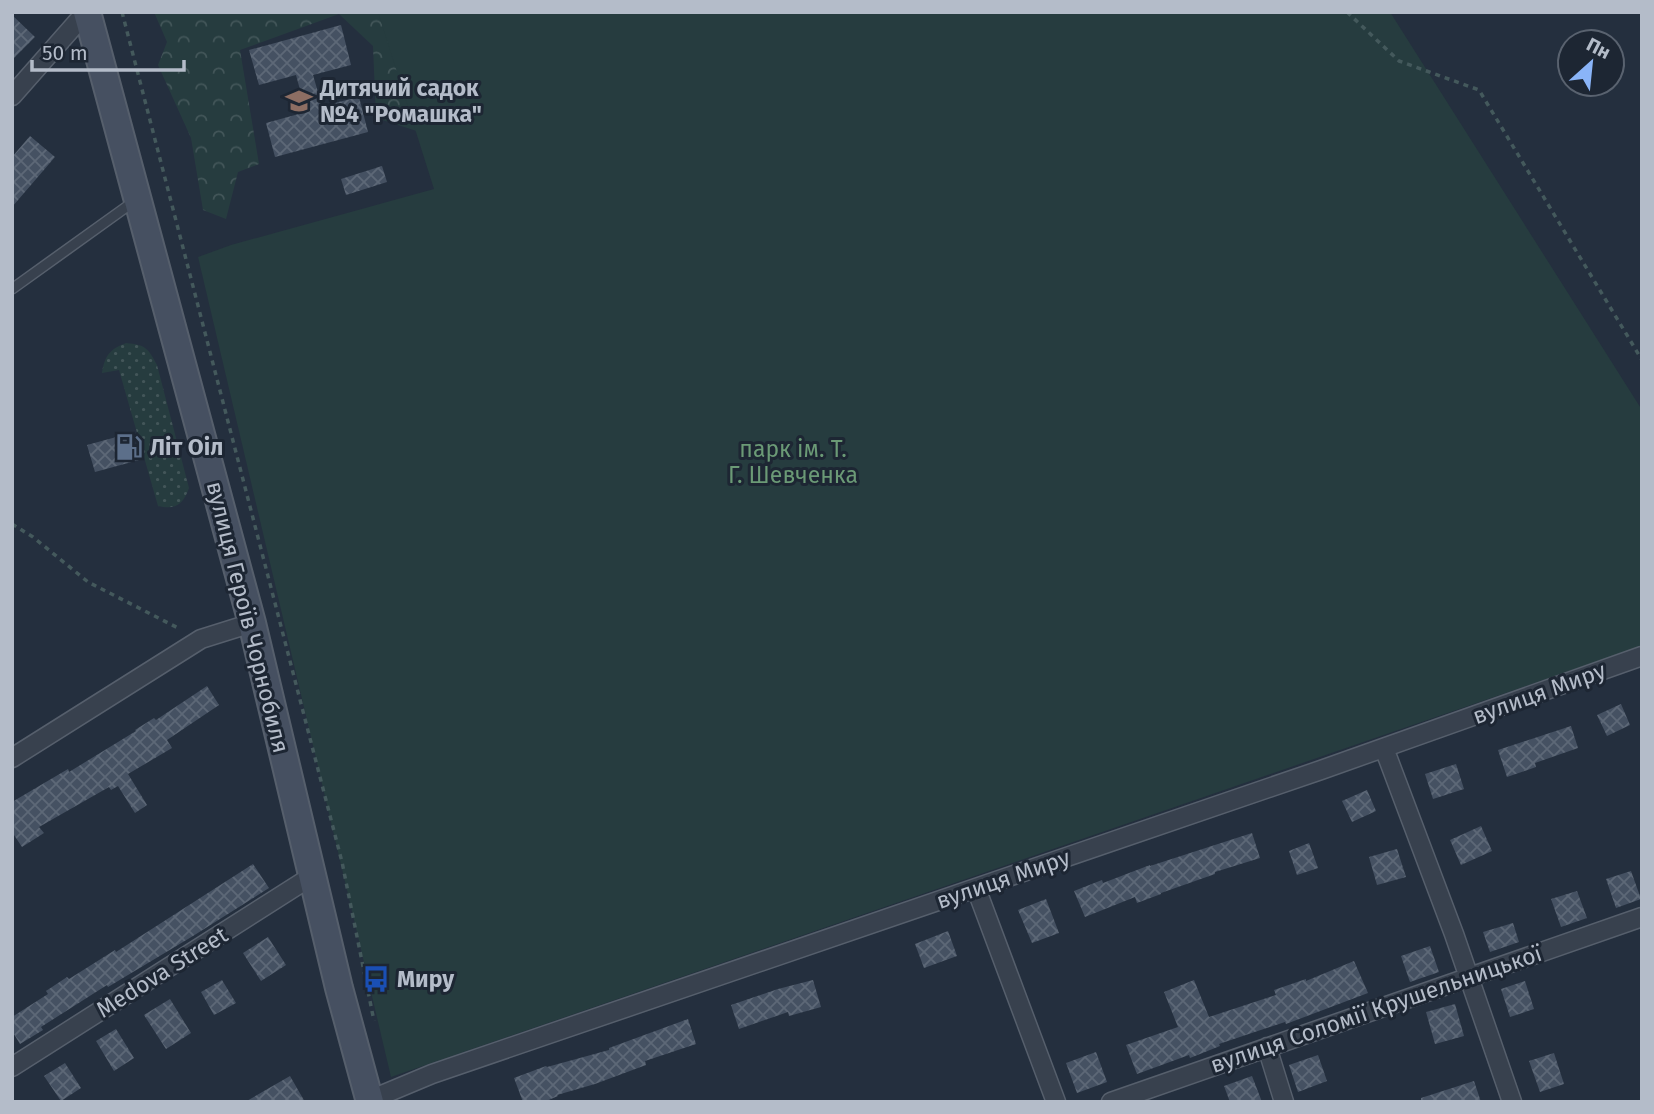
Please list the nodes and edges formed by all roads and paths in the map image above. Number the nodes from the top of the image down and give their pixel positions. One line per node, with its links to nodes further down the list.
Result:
1 (87, 12): 4 (street); 5 (street, вулиця Героїв Чорнобиля)
2 (122, 12): 18 (path)
3 (1347, 12): 7 (path)
4 (12, 96)
5 (137, 199): 6 (lane); 9 (street, вулиця Героїв Чорнобиля)
6 (12, 289)
7 (1642, 360)
8 (12, 524): 10 (path)
9 (252, 623): 10 (street); 14 (street, вулиця Героїв Чорнобиля)
10 (201, 639): 13 (street)
11 (1642, 656): 12 (street, вулиця Миру)
12 (1384, 747): 15 (street, вулиця Миру); 17 (street)
13 (12, 758)
14 (312, 876): 20 (street, Medova Street); 21 (street, вулиця Героїв Чорнобиля)
15 (976, 888): 21 (street, вулиця Миру); 22 (street)
16 (1642, 917): 17 (street, вулиця Соломії Крушельницької)
17 (1469, 977): 19 (street, вулиця Соломії Крушельницької); 25 (street)
18 (375, 1024)
19 (1267, 1047): 23 (street, вулиця Соломії Крушельницької); 24 (street)
20 (12, 1067)
21 (368, 1101)
22 (1056, 1102)
23 (1111, 1102)
24 (1284, 1102)
25 (1512, 1102)

